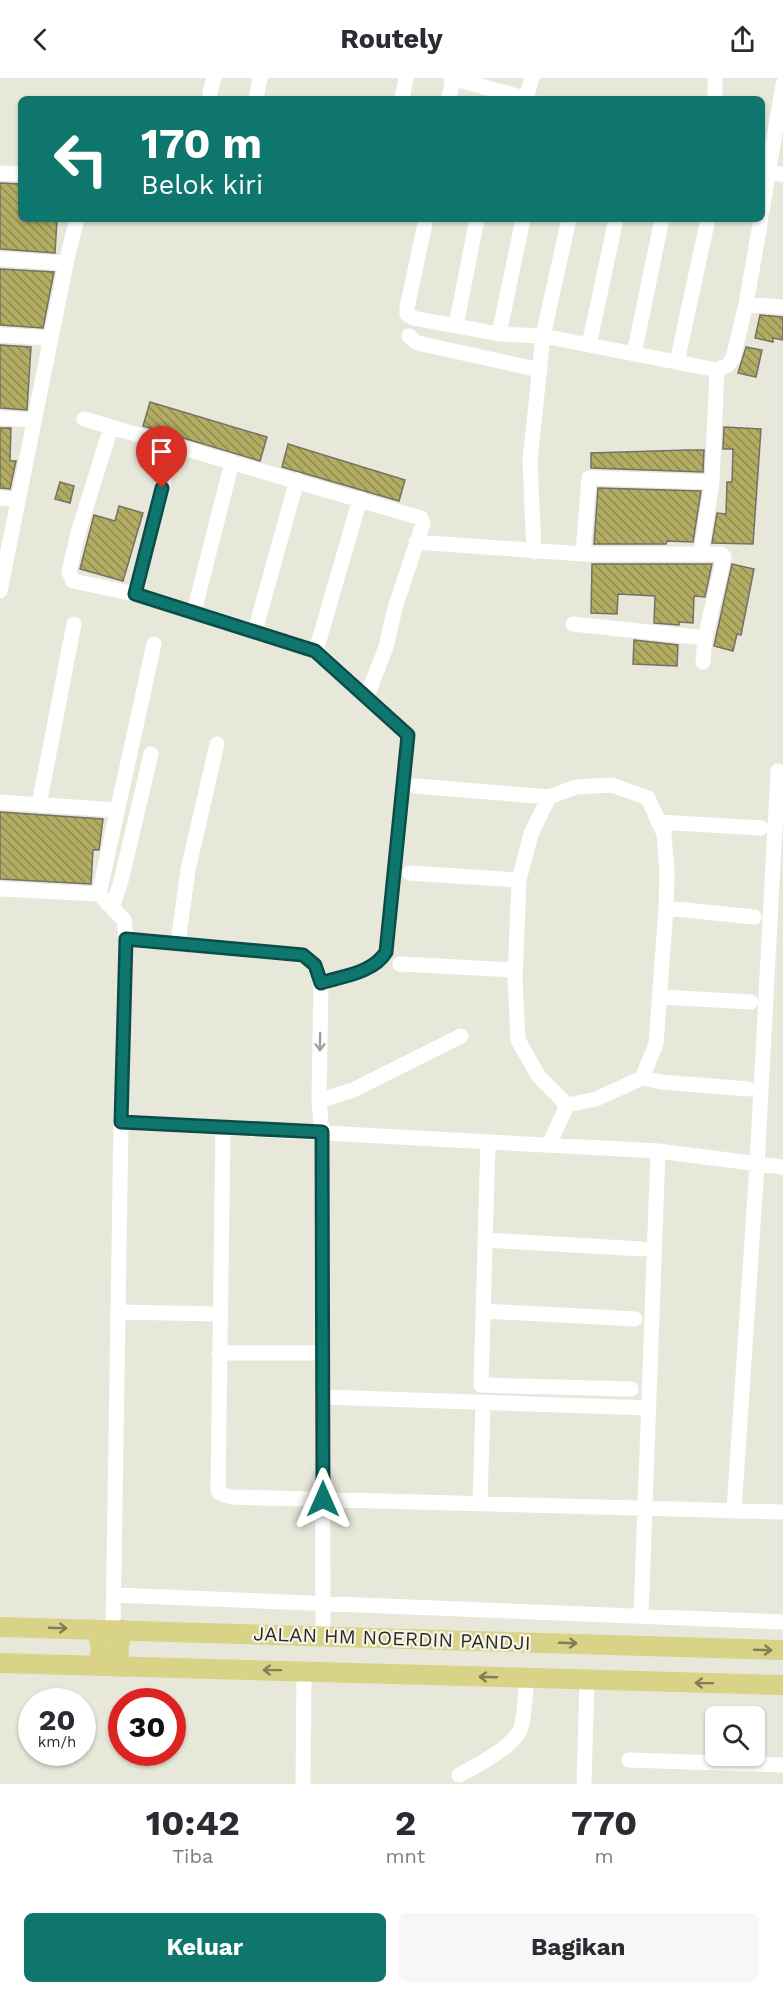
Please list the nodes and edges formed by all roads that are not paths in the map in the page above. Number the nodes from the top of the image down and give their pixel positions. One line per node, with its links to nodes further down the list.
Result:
1 (260, 78): 8 (street)
2 (406, 78): 9 (street)
3 (452, 78): 7 (street); 10 (street)
4 (531, 78): 11 (street)
5 (715, 78): 12 (street)
6 (783, 84): 13 (street)
7 (500, 95)
8 (257, 96)
9 (403, 96)
10 (449, 96)
11 (528, 96)
12 (715, 96)
13 (771, 171): 16 (street)
14 (0, 173): 15 (street)
15 (18, 174)
16 (765, 198)
17 (76, 222): 27 (street)
18 (425, 222): 30 (street)
19 (476, 222): 30 (street)
20 (522, 222): 31 (street)
21 (568, 222): 34 (street)
22 (615, 222): 36 (street)
23 (661, 222): 37 (street)
24 (707, 222): 38 (street)
25 (760, 222): 28 (street)
26 (0, 259): 27 (street)
27 (66, 263): 35 (street)
28 (746, 304): 29 (street); 40 (street)
29 (783, 308)
30 (456, 325): 31 (street)
31 (499, 334): 34 (street)
32 (0, 335): 35 (street)
33 (410, 336): 39 (street)
34 (543, 336): 36 (street); 39 (street)
35 (51, 338): 43 (street)
36 (589, 345): 37 (street)
37 (633, 354): 38 (street)
38 (677, 362): 40 (street)
39 (540, 370): 53 (street)
40 (717, 370): 48 (street)
41 (0, 418): 43 (street)
42 (84, 419): 44 (street)
43 (34, 420): 51 (street)
44 (111, 427): 45 (street); 58 (street)
45 (173, 445): 46 (street); 58 (street)
46 (232, 462): 47 (street); 59 (street)
47 (297, 480): 50 (street); 62 (street)
48 (712, 482): 54 (street); 55 (street)
49 (0, 498): 51 (street)
50 (360, 499): 52 (street); 65 (street)
51 (18, 500): 56 (street)
52 (416, 542): 53 (street); 67 (street)
53 (534, 552): 55 (street)
54 (701, 553): 55 (street); 63 (street)
55 (583, 554)
56 (2, 567): 57 (street)
57 (0, 591)
58 (135, 594): 59 (street)
59 (194, 612): 62 (street)
60 (74, 624): 74 (street)
61 (573, 624): 63 (street)
62 (255, 631): 65 (street)
63 (705, 639): 66 (street)
64 (154, 645): 75 (street)
65 (315, 651): 67 (street)
66 (703, 662)
67 (367, 696): 89 (street)
68 (217, 744): 86 (street)
69 (151, 754): 83 (street)
70 (778, 771): 103 (street)
71 (415, 786): 72 (street)
72 (549, 797): 76 (street); 79 (street)
73 (0, 802): 74 (street)
74 (39, 805): 75 (street)
75 (117, 810): 81 (street)
76 (658, 822): 77 (street); 82 (street)
77 (761, 828)
78 (410, 873): 79 (street)
79 (519, 879): 88 (street)
80 (0, 889): 81 (street)
81 (99, 894): 83 (street)
82 (666, 908): 84 (street); 90 (street)
83 (112, 909): 85 (street)
84 (754, 917)
85 (126, 939): 86 (street); 97 (street)
86 (178, 943): 89 (street)
87 (400, 964): 88 (street)
88 (515, 970): 96 (street)
89 (321, 983): 95 (street, one-way to 95)
90 (660, 997): 91 (street); 93 (street)
91 (751, 1002)
92 (461, 1036): 95 (street)
93 (642, 1078): 94 (street); 96 (street)
94 (748, 1089)
95 (320, 1101): 99 (street)
96 (567, 1105): 101 (street)
97 (121, 1122): 98 (street); 108 (street)
98 (223, 1128): 99 (street); 109 (street)
99 (322, 1132): 100 (street); 112 (street)
100 (488, 1142): 101 (street); 105 (street)
101 (549, 1145): 102 (street)
102 (658, 1151): 103 (street); 116 (street)
103 (757, 1165): 104 (street); 120 (street)
104 (783, 1167)
105 (485, 1240): 106 (street); 107 (street)
106 (642, 1249)
107 (483, 1311): 110 (street); 113 (street)
108 (118, 1312): 109 (street); 122 (street)
109 (220, 1314): 111 (street)
110 (634, 1319)
111 (219, 1353): 112 (street); 117 (street)
112 (323, 1353): 114 (street)
113 (631, 1389)
114 (323, 1397): 115 (street); 117 (street)
115 (483, 1403): 116 (street); 118 (street)
116 (648, 1408): 119 (street)
117 (323, 1499): 118 (street); 123 (street)
118 (480, 1503): 119 (street)
119 (645, 1508): 120 (street); 124 (street)
120 (734, 1511): 121 (street)
121 (783, 1512)
122 (114, 1595): 123 (street); 127 (street)
123 (323, 1604): 124 (street); 128 (street)
124 (641, 1616): 125 (street)
125 (783, 1622)
126 (0, 1627): 127 (main road, JALAN HM NOERDIN PANDJI, one-way to 127)
127 (111, 1630): 128 (main road, JALAN HM NOERDIN PANDJI); 131 (main road); 132 (main road)
128 (323, 1635): 129 (main road, JALAN HM NOERDIN PANDJI, one-way to 129)
129 (783, 1650)
130 (0, 1663): 131 (main road, JALAN HM NOERDIN PANDJI)
131 (98, 1666): 132 (main road, JALAN HM NOERDIN PANDJI)
132 (122, 1666): 133 (main road, JALAN HM NOERDIN PANDJI, one-way to 132)
133 (304, 1671): 134 (main road, JALAN HM NOERDIN PANDJI, one-way to 133); 140 (street)
134 (527, 1678): 135 (main road, JALAN HM NOERDIN PANDJI); 139 (street)
135 (587, 1680): 136 (main road, JALAN HM NOERDIN PANDJI, one-way to 135); 141 (street)
136 (783, 1685)
137 (629, 1760): 138 (street)
138 (783, 1765)
139 (459, 1775)
140 (303, 1784)
141 (584, 1784)

